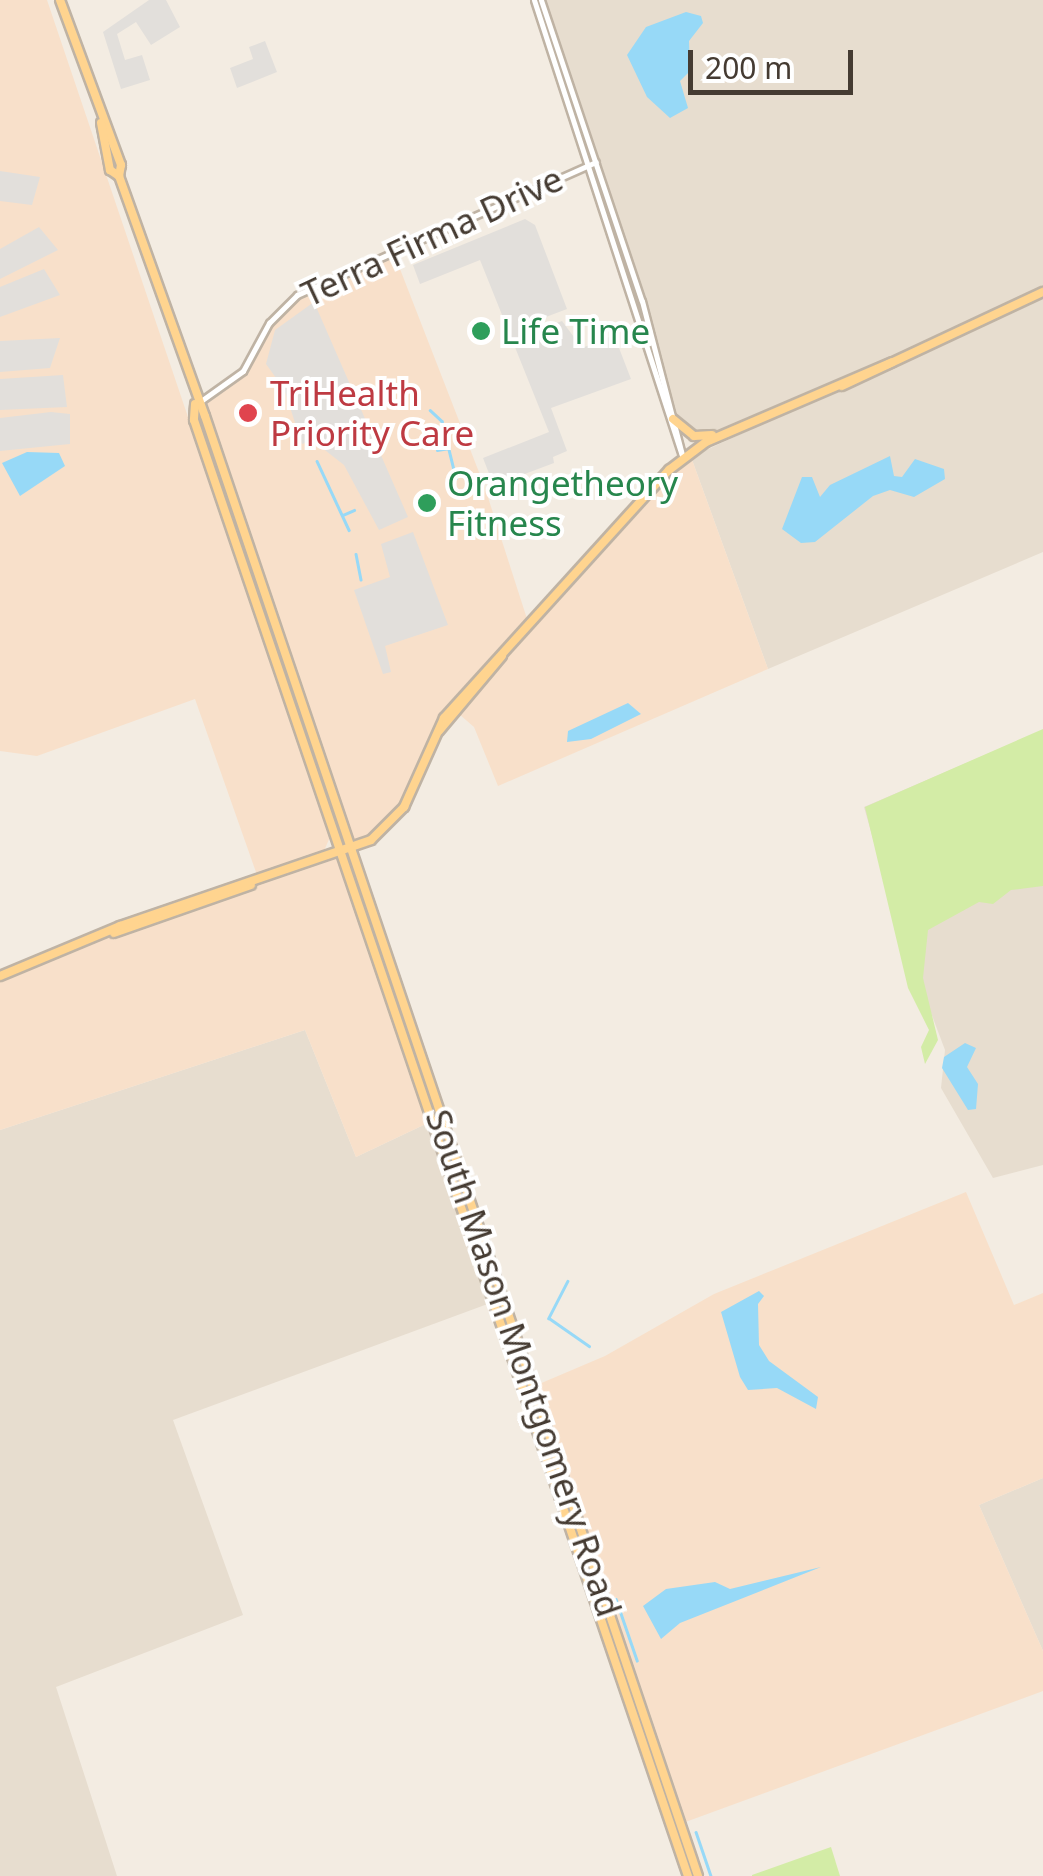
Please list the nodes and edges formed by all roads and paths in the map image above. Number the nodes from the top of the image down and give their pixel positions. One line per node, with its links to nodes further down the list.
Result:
1 (60, 0): 6 (main road)
2 (538, 0): 3 (street)
3 (592, 164): 6 (street, Terra Firma Drive); 7 (street); 9 (street)
4 (1043, 292): 5 (main road)
5 (893, 362): 8 (main road); 9 (main road)
6 (196, 404): 10 (main road); 10 (main road)
7 (673, 420): 8 (main road); 9 (street)
8 (726, 432): 9 (main road)
9 (683, 458): 10 (main road)
10 (345, 852): 12 (main road); 14 (main road, South Mason Montgomery Road); 15 (main road, South Mason Montgomery Road)
11 (0, 967): 12 (main road)
12 (14, 968): 13 (main road)
13 (0, 976)
14 (688, 1876)
15 (698, 1876)

